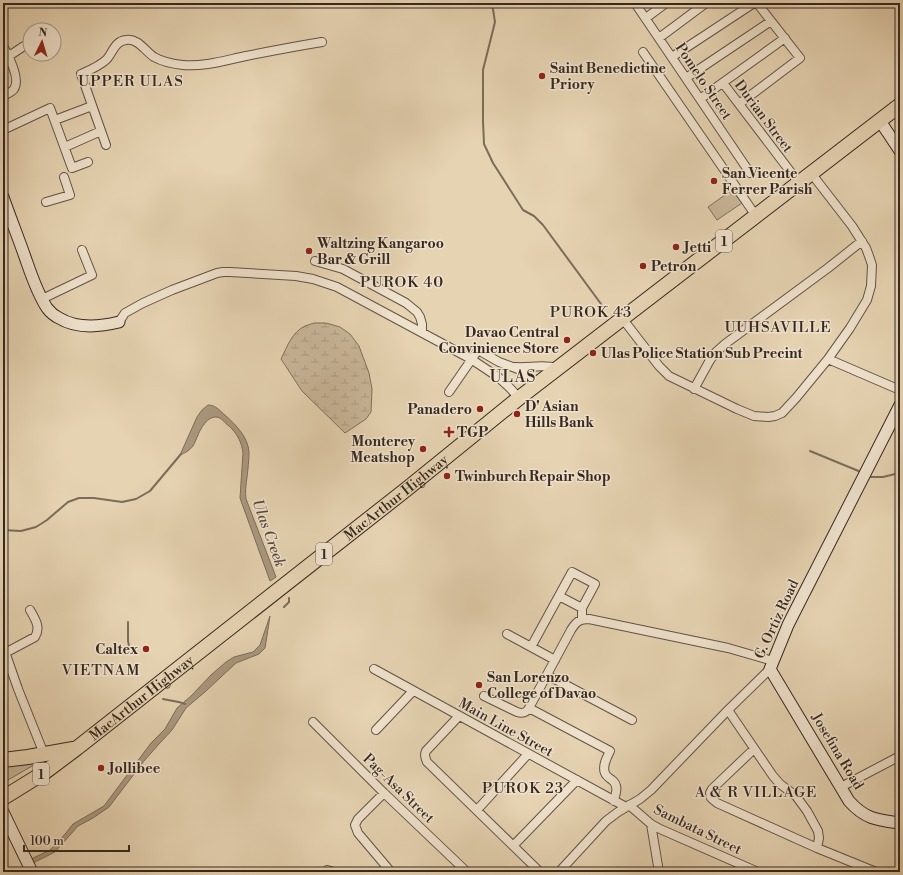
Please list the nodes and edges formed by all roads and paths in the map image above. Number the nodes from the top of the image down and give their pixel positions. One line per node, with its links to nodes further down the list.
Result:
1 (636, 3): 5 (street, Pomelo Street)
2 (666, 3): 5 (street)
3 (706, 3): 7 (street)
4 (756, 3): 6 (street); 14 (street)
5 (646, 18): 7 (street, Pomelo Street)
6 (771, 21): 8 (street); 15 (street)
7 (659, 38): 14 (street, Pomelo Street)
8 (785, 38): 16 (street); 19 (street)
9 (322, 42): 21 (street)
10 (3, 46): 13 (street)
11 (22, 47): 13 (street)
12 (643, 52): 36 (street)
13 (9, 56): 17 (street)
14 (672, 57): 15 (street, Pomelo Street)
15 (686, 78): 18 (street, Pomelo Street)
16 (723, 83): 18 (street); 19 (street, Durian Street)
17 (3, 96)
18 (700, 99): 30 (street, Pomelo Street)
19 (739, 104): 33 (street, Durian Street)
20 (900, 105): 23 (highway, MacArthur Highway / 1)
21 (92, 106): 22 (street); 25 (street)
22 (55, 120): 24 (street); 27 (street)
23 (880, 121): 28 (street); 31 (highway, MacArthur Highway / 1)
24 (3, 130)
25 (101, 131): 26 (street); 27 (street)
26 (106, 145)
27 (65, 148): 29 (street)
28 (900, 151)
29 (88, 162)
30 (750, 173)
31 (812, 174): 33 (highway, MacArthur Highway / 1); 37 (street)
32 (64, 177): 35 (street)
33 (799, 183): 36 (highway, MacArthur Highway / 1)
34 (3, 197): 40 (street)
35 (46, 202)
36 (756, 216): 41 (highway, MacArthur Highway / 1)
37 (862, 241): 44 (street); 49 (street)
38 (82, 250): 40 (street)
39 (315, 261): 43 (street)
40 (42, 299): 42 (street)
41 (622, 318): 47 (highway, MacArthur Highway / 1); 49 (street)
42 (119, 322): 43 (street)
43 (422, 332): 45 (street)
44 (828, 359): 49 (street); 50 (street)
45 (471, 360): 46 (street); 51 (street); 52 (street)
46 (512, 366): 47 (street); 48 (street)
47 (557, 368): 48 (highway, MacArthur Highway / 1)
48 (535, 385): 52 (highway, MacArthur Highway / 1)
49 (694, 388)
50 (900, 390)
51 (449, 392)
52 (519, 398): 73 (highway, MacArthur Highway / 1)
53 (900, 405): 62 (street, G. Ortiz Road)
54 (559, 596): 55 (street); 55 (street); 59 (street)
55 (582, 608): 57 (street)
56 (30, 610): 60 (street)
57 (582, 619): 61 (street); 62 (street)
58 (507, 634): 59 (street)
59 (531, 647): 61 (street)
60 (4, 649): 75 (street)
61 (555, 660): 64 (street)
62 (772, 665): 68 (street, G. Ortiz Road); 80 (street, Josefina Road)
63 (374, 670): 65 (street, Main Line Street)
64 (547, 675): 67 (street); 70 (street)
65 (413, 691): 69 (street, Main Line Street); 72 (street)
66 (484, 696): 67 (street)
67 (529, 708): 83 (street)
68 (728, 710): 74 (street); 84 (street, G. Ortiz Road)
69 (459, 716): 76 (street, Main Line Street); 85 (street)
70 (632, 720)
71 (313, 722): 81 (street, Pag-Asa Street)
72 (376, 730)
73 (77, 748): 75 (highway); 82 (highway, MacArthur Highway / 1)
74 (754, 749): 90 (street); 90 (street)
75 (44, 754): 78 (highway)
76 (528, 754): 79 (street, Main Line Street); 85 (street)
77 (900, 756): 80 (street)
78 (3, 760)
79 (577, 780): 83 (street, Main Line Street); 89 (street)
80 (841, 787): 87 (street, Josefina Road)
81 (384, 793): 92 (street); 93 (street, Pag-Asa Street)
82 (3, 798)
83 (614, 800): 84 (street, Main Line Street)
84 (628, 806): 88 (street, Sambata Street); 95 (street, G. Ortiz Road)
85 (476, 810): 89 (street)
86 (3, 812): 91 (street)
87 (900, 823)
88 (651, 824): 96 (street); 97 (street, Sambata Street)
89 (513, 846): 94 (street)
90 (817, 848): 98 (street)
91 (32, 872)
92 (391, 872)
93 (467, 872)
94 (540, 872)
95 (559, 872)
96 (659, 872)
97 (758, 872)
98 (876, 872)

